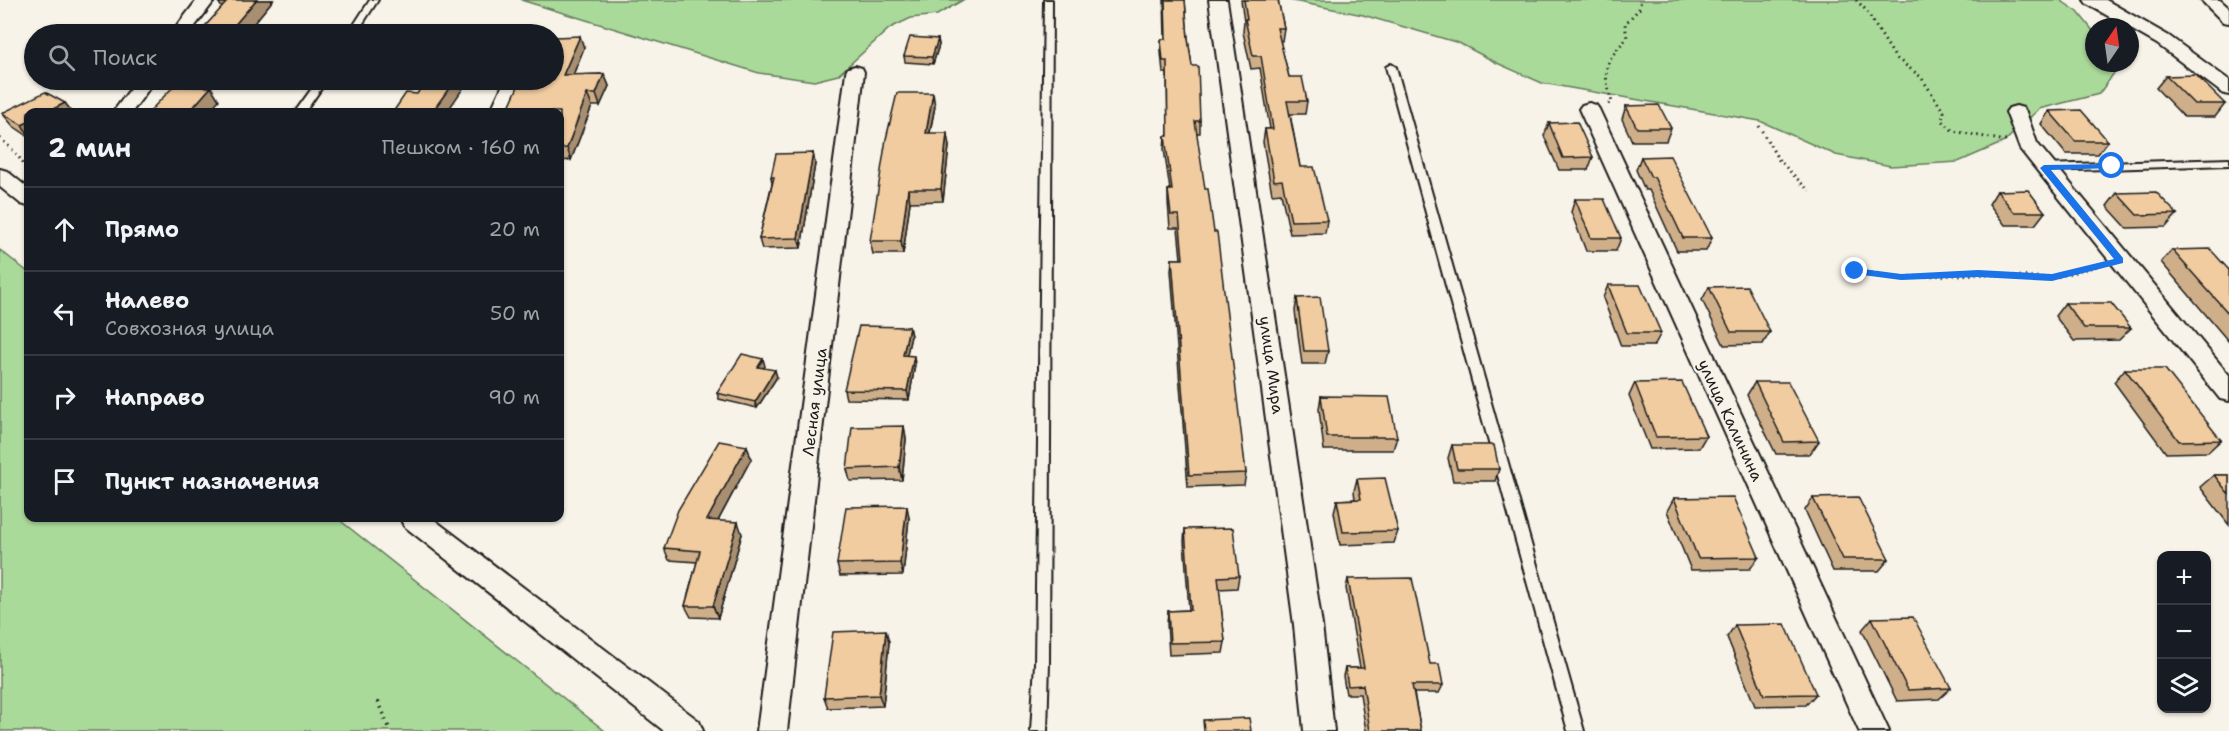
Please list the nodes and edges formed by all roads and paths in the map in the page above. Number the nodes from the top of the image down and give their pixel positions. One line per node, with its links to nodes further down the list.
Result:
1 (206, 0): 10 (street)
2 (374, 0): 11 (lane)
3 (1048, 0): 40 (lane)
4 (1218, 0): 41 (street, улица Мира)
5 (1641, 0): 21 (path)
6 (1856, 0): 25 (path)
7 (2093, 0): 14 (street)
8 (2210, 0): 9 (street)
9 (2229, 18)
10 (188, 24)
11 (358, 24)
12 (1390, 68): 42 (lane)
13 (855, 72): 39 (street, Лесная улица)
14 (2229, 89)
15 (139, 90): 18 (street)
16 (315, 90): 19 (lane)
17 (509, 90): 20 (street)
18 (125, 108)
19 (303, 108)
20 (501, 108)
21 (1589, 110): 43 (street, улица Калинина)
22 (2016, 112): 25 (street)
23 (1759, 126): 30 (path)
24 (0, 138): 27 (path)
25 (2027, 146): 28 (street)
26 (2229, 162): 28 (lane)
27 (24, 166)
28 (2044, 168): 32 (street)
29 (0, 176): 31 (street)
30 (1809, 191)
31 (24, 195)
32 (2120, 261): 33 (path); 34 (street)
33 (1855, 271)
34 (2229, 392)
35 (418, 522): 38 (street)
36 (378, 701): 37 (path)
37 (390, 731)
38 (688, 731)
39 (772, 731)
40 (1039, 731)
41 (1319, 731)
42 (1576, 731)
43 (1874, 731)

